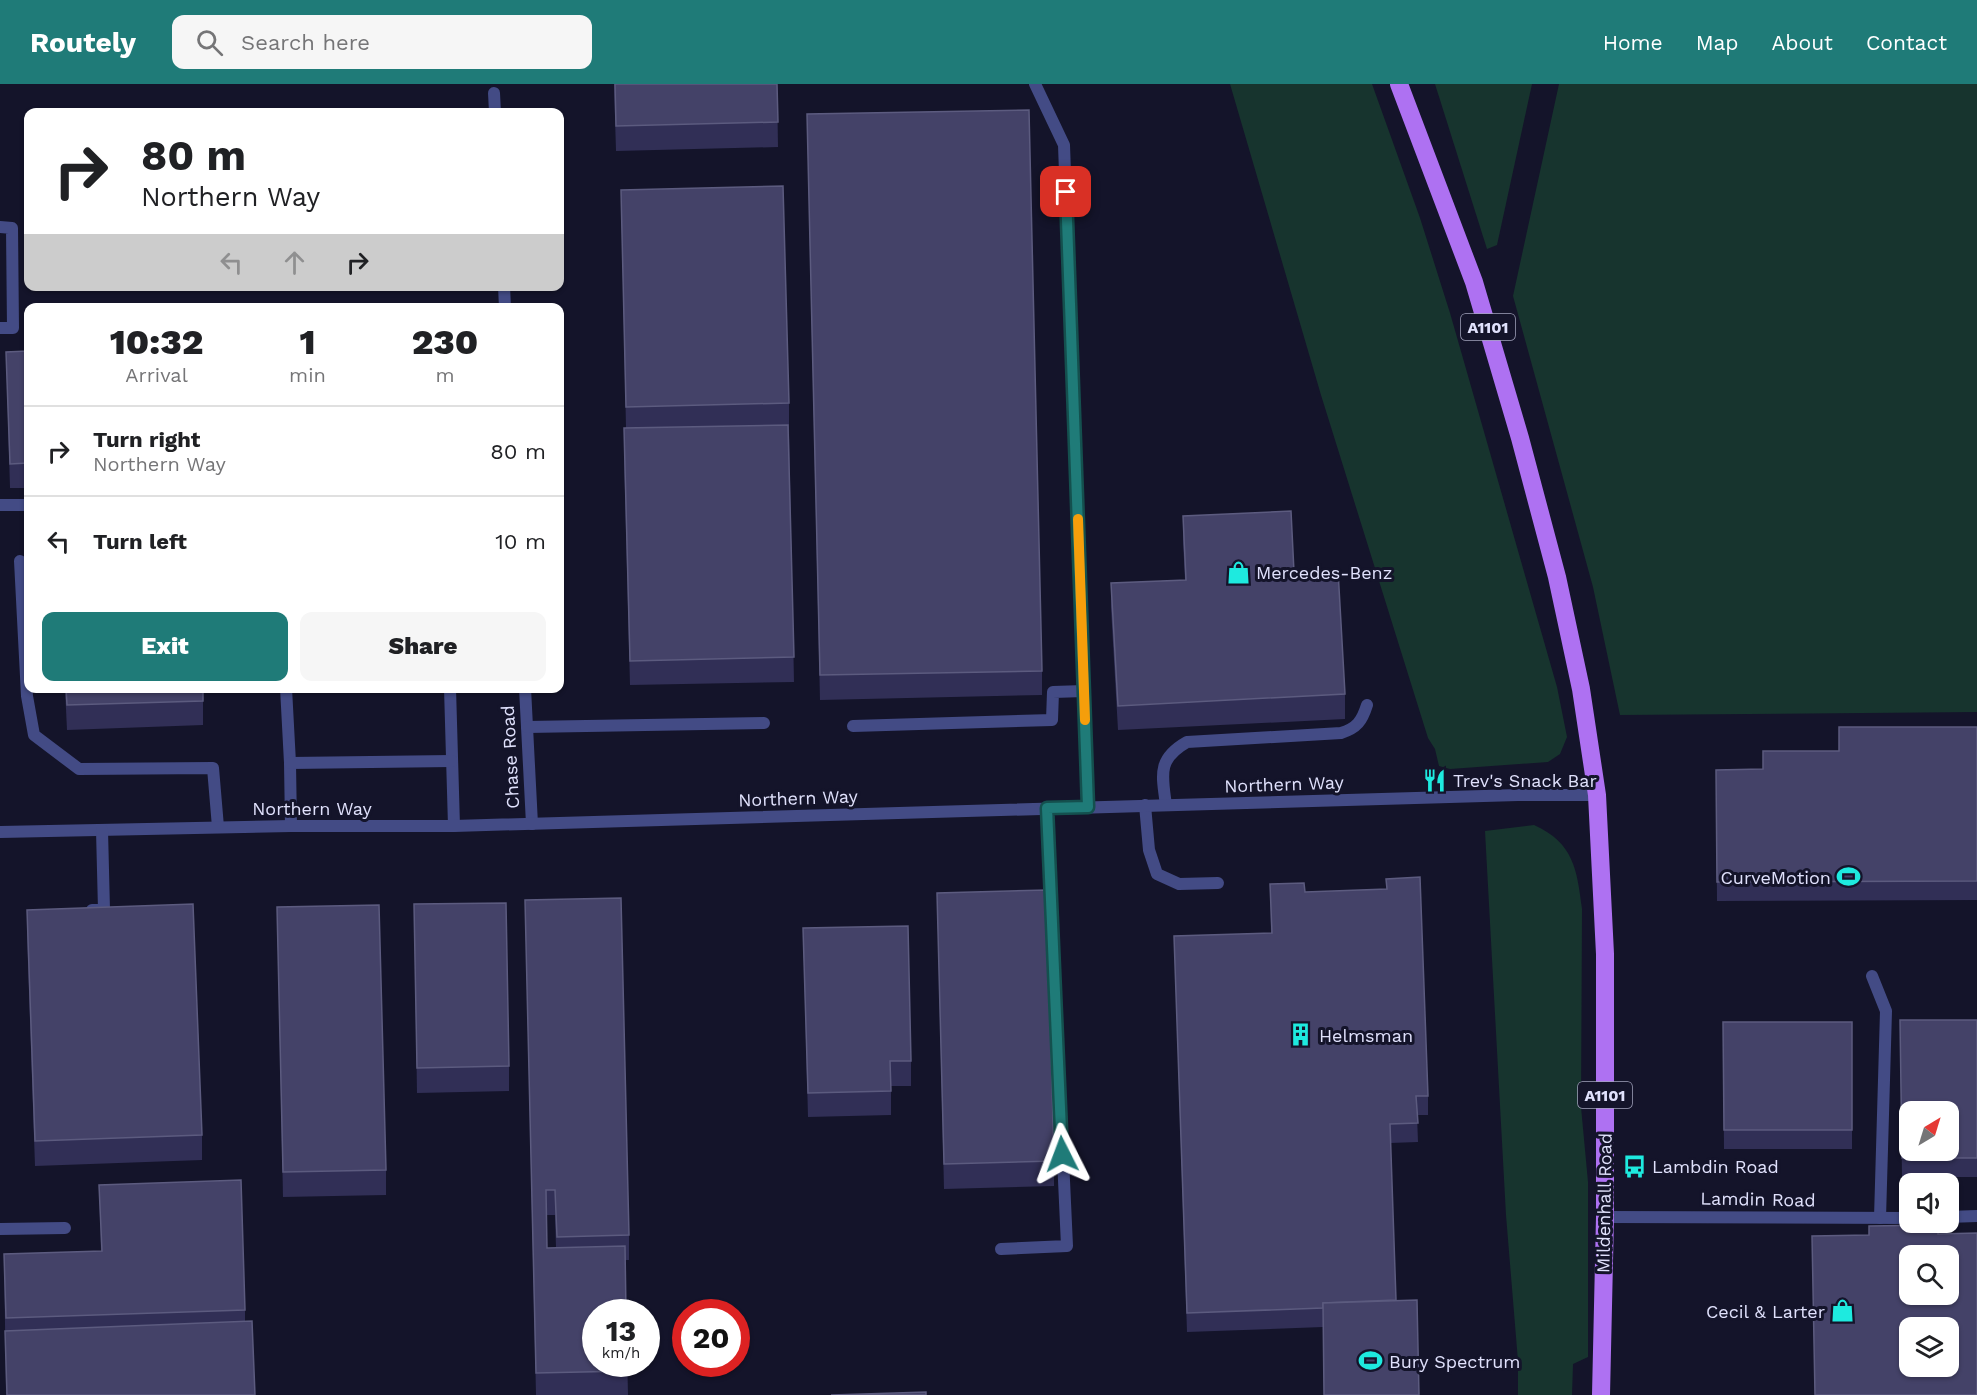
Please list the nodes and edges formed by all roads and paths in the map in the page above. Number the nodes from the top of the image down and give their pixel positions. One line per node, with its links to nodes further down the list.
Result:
1 (1035, 84): 11 (lane)
2 (1399, 84): 22 (main road, A1101)
3 (494, 93): 4 (lane)
4 (495, 108)
5 (0, 227): 6 (lane)
6 (0, 328)
7 (0, 504): 8 (lane)
8 (24, 504)
9 (20, 561): 10 (lane)
10 (24, 638)
11 (1084, 691): 18 (lane); 25 (lane)
12 (27, 693): 30 (lane)
13 (286, 693): 21 (lane)
14 (450, 693): 20 (lane)
15 (525, 693): 19 (lane, Chase Road)
16 (1367, 705): 24 (lane)
17 (764, 723): 19 (lane)
18 (853, 726)
19 (527, 727): 27 (lane, Chase Road)
20 (452, 761): 21 (lane); 29 (lane)
21 (290, 763): 28 (lane)
22 (1597, 795): 24 (lane, Northern Way); 37 (main road, Mildenhall Road / A1101)
23 (1145, 805): 24 (lane, Northern Way); 25 (lane, Northern Way); 33 (lane)
24 (1166, 805)
25 (1088, 807): 26 (lane, Northern Way)
26 (1047, 808): 27 (lane, Northern Way); 43 (lane)
27 (532, 824): 29 (lane, Northern Way)
28 (291, 826): 29 (lane, Northern Way); 30 (lane, Northern Way)
29 (454, 826)
30 (218, 827): 31 (lane, Northern Way)
31 (102, 830): 32 (lane, Northern Way); 34 (lane)
32 (0, 832)
33 (1218, 883)
34 (81, 910)
35 (1872, 976): 39 (lane)
36 (1977, 1216): 38 (lane)
37 (1605, 1217): 39 (lane, Lamdin Road); 44 (main road, Mildenhall Road / A1101)
38 (1959, 1217)
39 (1880, 1218): 40 (lane, Lamdin Road)
40 (1899, 1218)
41 (65, 1228): 42 (lane)
42 (0, 1229)
43 (1001, 1249)
44 (1601, 1395)

